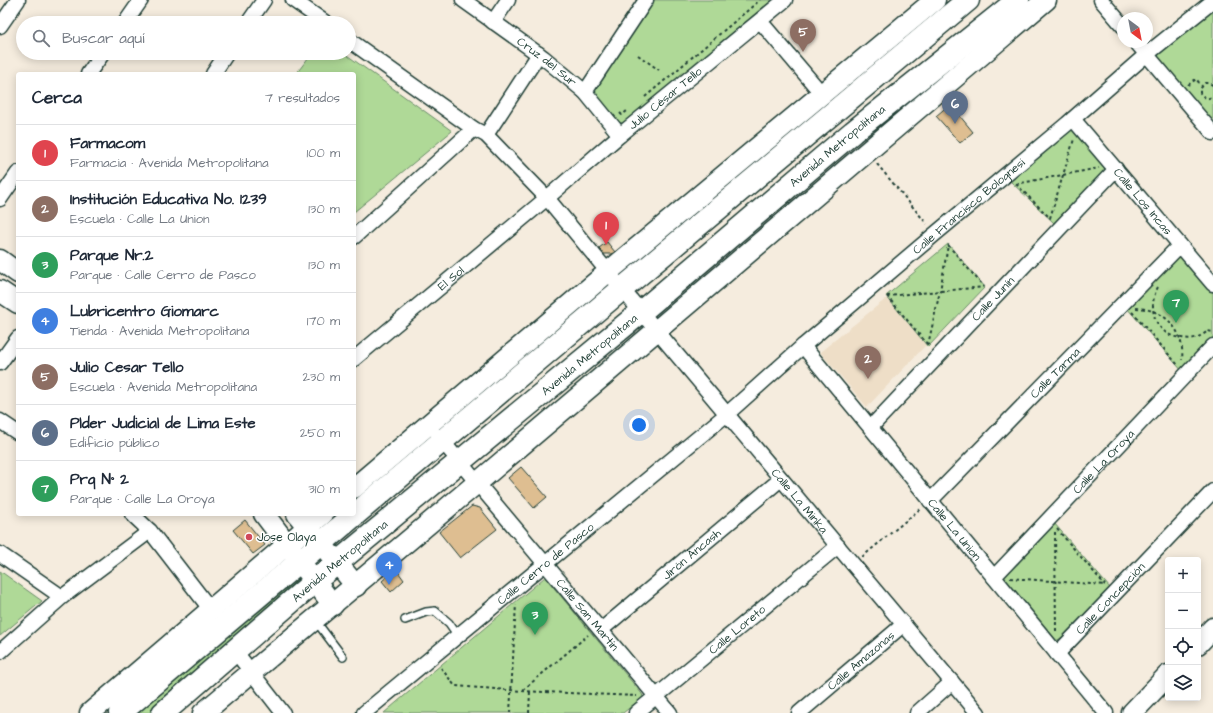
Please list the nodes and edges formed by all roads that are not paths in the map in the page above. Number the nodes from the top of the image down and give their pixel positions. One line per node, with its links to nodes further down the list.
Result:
1 (18, 0): 21 (street)
2 (141, 0): 15 (street)
3 (264, 0): 16 (street)
4 (293, 0): 17 (street)
5 (463, 0): 20 (street, Cruz del Sur)
6 (508, 0): 20 (street)
7 (646, 0): 30 (street)
8 (785, 0): 19 (street, Julio César Tello)
9 (935, 0): 31 (street)
10 (968, 0): 46 (main road)
11 (1018, 0): 49 (main road, Avenida Metropolitana)
12 (1046, 0): 50 (street, Avenida Metropolitana)
13 (1101, 0): 18 (street)
14 (1213, 2): 25 (street, Calle Francisco Bolognesi)
15 (130, 16)
16 (253, 16)
17 (316, 16)
18 (1117, 19)
19 (760, 21): 31 (street); 35 (street, Julio César Tello)
20 (494, 22): 24 (street, Cruz del Sur)
21 (0, 26)
22 (356, 45): 33 (street, Calle La Minka)
23 (1142, 48): 25 (street)
24 (539, 54): 30 (street, Cruz del Sur); 33 (street)
25 (1147, 54): 32 (street, Calle Francisco Bolognesi); 34 (street)
26 (98, 60): 28 (street)
27 (222, 60): 29 (street)
28 (89, 72)
29 (214, 72)
30 (585, 92): 35 (street, Cruz del Sur)
31 (822, 94): 44 (street)
32 (1073, 118): 36 (street, Calle Los Incas); 52 (street, Calle Francisco Bolognesi)
33 (480, 132): 38 (street, Calle La Minka); 40 (street)
34 (1213, 133)
35 (620, 135): 38 (street, Julio César Tello)
36 (1116, 169): 41 (street, Calle Los Incas); 58 (street, Calle Junín)
37 (16, 176): 39 (street)
38 (547, 198): 44 (street, Calle La Minka); 54 (street, El Sol)
39 (0, 199)
40 (356, 235)
41 (1180, 245): 45 (street, Calle Los Incas); 67 (street, Calle Tarma)
42 (0, 260): 43 (street)
43 (16, 272)
44 (608, 272): 46 (street, Calle La Minka); 60 (street)
45 (1213, 284)
46 (622, 289): 49 (street, Calle La Minka); 60 (main road)
47 (0, 291): 48 (street)
48 (16, 302)
49 (640, 312): 50 (street, Calle La Minka); 61 (main road, Avenida Metropolitana)
50 (656, 330): 56 (street, Calle La Minka); 63 (street, Avenida Metropolitana)
51 (16, 341): 55 (street)
52 (803, 346): 56 (street, Calle Francisco Bolognesi); 58 (street, Calle La Union)
53 (1213, 346): 79 (street, Calle La Oroya)
54 (356, 357)
55 (0, 363)
56 (727, 414): 62 (street, Calle La Minka); 78 (street, Calle Cerro de Pasco)
57 (0, 421): 59 (street)
58 (870, 427): 67 (street, Calle La Union)
59 (16, 432)
60 (435, 433): 61 (street, Calle San Martín); 64 (street); 66 (main road)
61 (459, 462): 63 (street, Calle San Martín); 77 (main road, Avenida Metropolitana)
62 (781, 478): 74 (street, Calle La Minka); 89 (street, Jirón Áncash)
63 (477, 483): 78 (street, Calle San Martín); 81 (street, Avenida Metropolitana)
64 (356, 487)
65 (1213, 491): 94 (street, Calle Concepción)
66 (356, 493)
67 (930, 501): 79 (street, Calle La Union)
68 (134, 516): 73 (street)
69 (265, 516): 75 (street)
70 (321, 516): 72 (street)
71 (325, 516): 72 (main road)
72 (309, 528): 75 (main road); 77 (street)
73 (150, 530): 82 (street); 84 (street)
74 (838, 546): 87 (street, Calle La Minka); 99 (street, Calle Loreto)
75 (293, 553): 80 (street); 84 (street); 102 (main road)
76 (0, 554): 82 (street)
77 (337, 563): 80 (main road, Avenida Metropolitana); 81 (street)
78 (546, 564): 89 (street, Calle San Martín); 90 (street, Calle Cerro de Pasco)
79 (1000, 578): 94 (street, Calle La Union)
80 (315, 581): 83 (street); 92 (main road, Avenida Metropolitana)
81 (356, 586): 83 (street, Avenida Metropolitana)
82 (62, 597): 93 (street)
83 (333, 605): 85 (street, Avenida Metropolitana)
84 (211, 610): 101 (street)
85 (315, 620): 95 (lane); 96 (street, Avenida Metropolitana)
86 (405, 620): 90 (lane)
87 (904, 624): 98 (street, Calle La Minka); 108 (street, Calle Amazonas)
88 (1213, 628): 91 (street)
89 (595, 632): 99 (street, Calle San Martín)
90 (458, 636): 105 (street, Calle Cerro de Pasco)
91 (1201, 641)
92 (235, 651): 96 (street); 100 (main road, Avenida Metropolitana)
93 (0, 652)
94 (1057, 654): 111 (street, Calle La Union)
95 (343, 657)
96 (252, 673): 103 (street, Avenida Metropolitana); 104 (street)
97 (1165, 678): 112 (street)
98 (952, 682): 109 (street); 110 (street, Calle La Minka)
99 (656, 696): 106 (street, Calle Loreto); 107 (street, Calle San Martín)
100 (168, 711)
101 (90, 713)
102 (120, 713)
103 (203, 713)
104 (284, 713)
105 (364, 713)
106 (636, 713)
107 (670, 713)
108 (799, 713)
109 (917, 713)
110 (978, 713)
111 (1106, 713)
112 (1132, 713)

